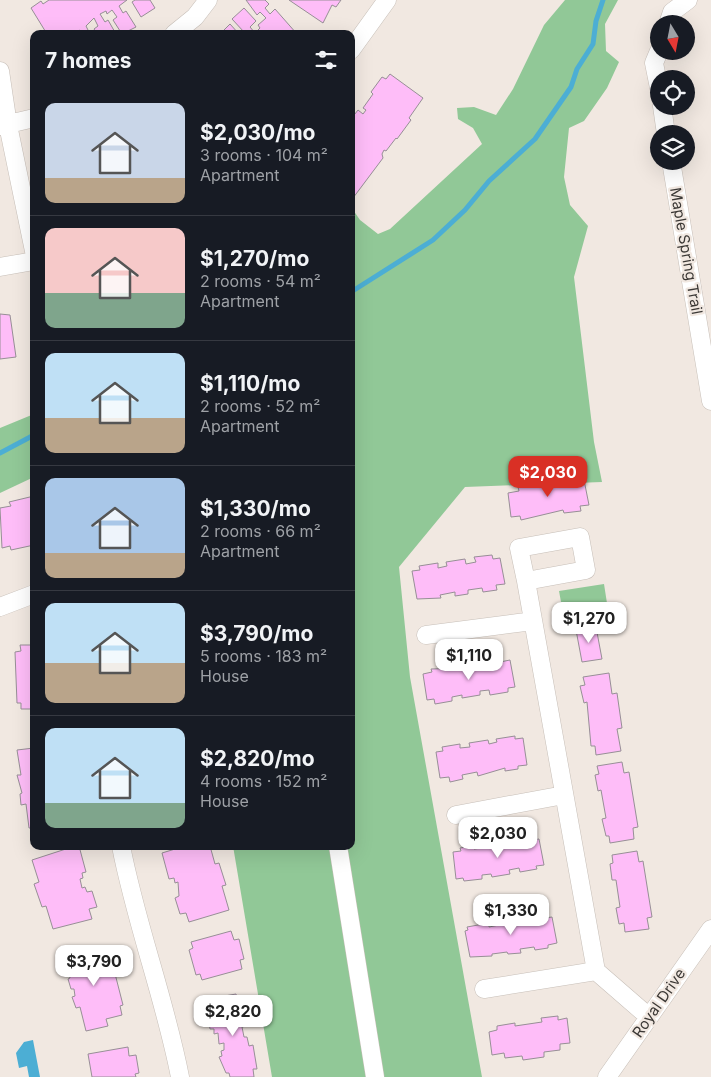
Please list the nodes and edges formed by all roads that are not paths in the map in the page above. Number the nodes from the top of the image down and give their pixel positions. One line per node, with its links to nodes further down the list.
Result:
1 (208, 0): 5 (street)
2 (387, 0): 6 (street)
3 (688, 0): 4 (street)
4 (671, 15)
5 (179, 30)
6 (355, 44)
7 (0, 71): 9 (street)
8 (30, 119): 9 (street)
9 (4, 126): 11 (street)
10 (672, 170): 14 (street, Maple Spring Trail)
11 (30, 234)
12 (30, 262): 13 (street)
13 (0, 267)
14 (711, 401)
15 (526, 581): 18 (street)
16 (30, 596): 17 (street)
17 (0, 607)
18 (533, 621): 19 (street); 20 (street)
19 (426, 635)
20 (564, 795): 21 (street); 25 (street)
21 (456, 814)
22 (122, 850): 28 (street)
23 (339, 850): 29 (street)
24 (711, 929): 27 (street, Royal Drive)
25 (596, 972): 26 (street); 27 (street)
26 (484, 990)
27 (648, 1017): 30 (street, Royal Drive)
28 (180, 1077)
29 (375, 1077)
30 (607, 1077)

